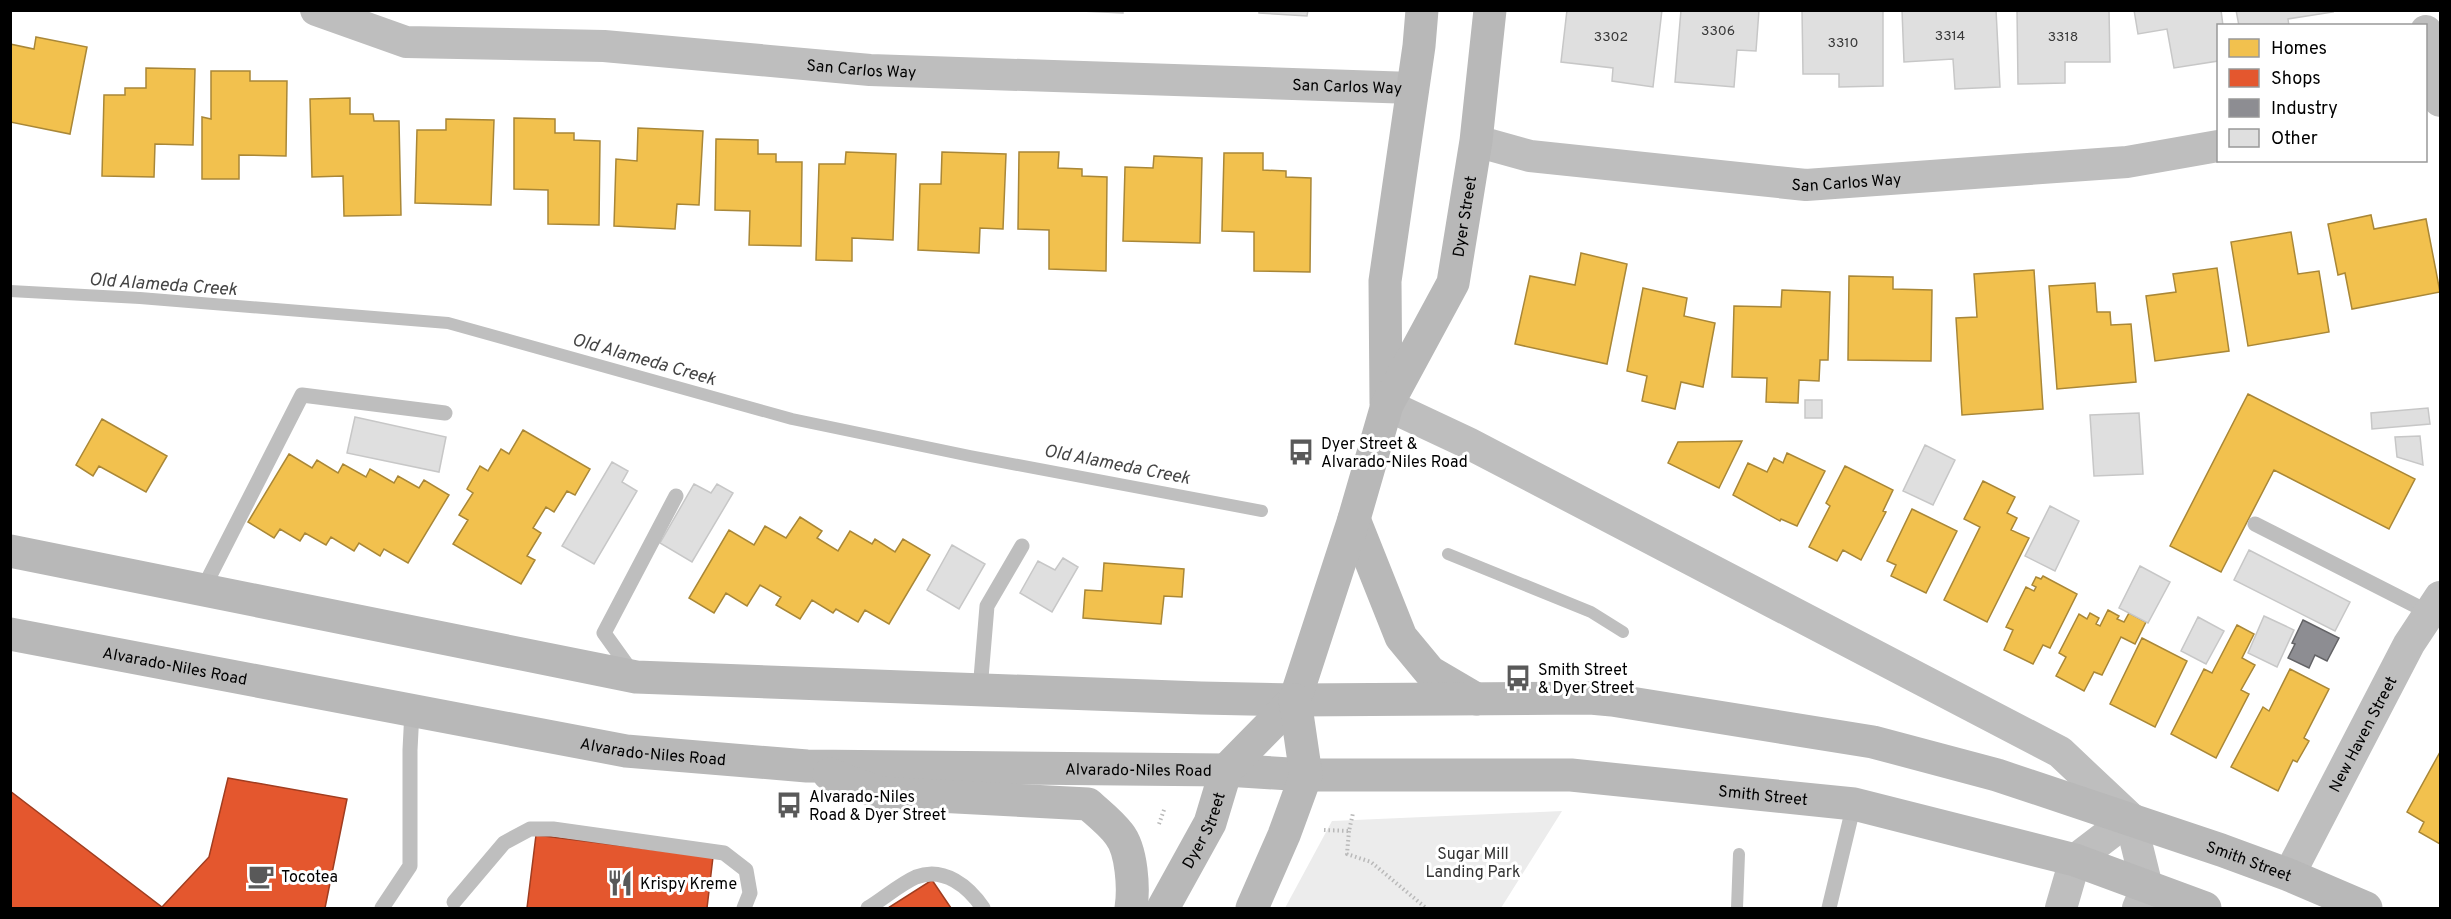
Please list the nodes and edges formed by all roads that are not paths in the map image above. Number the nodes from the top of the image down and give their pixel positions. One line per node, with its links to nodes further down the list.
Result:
1 (316, 10): 5 (street, San Carlos Way)
2 (1422, 10): 5 (main road, Dyer Street)
3 (1491, 10): 7 (main road, Dyer Street)
4 (2427, 36): 6 (street)
5 (1413, 88): 9 (main road, Dyer Street)
6 (2440, 100)
7 (1476, 141): 8 (street, San Carlos Way); 9 (main road, Dyer Street)
8 (2217, 146)
9 (1386, 405): 12 (main road, Dyer Street); 28 (street, Smith Street)
10 (445, 413): 16 (lane)
11 (676, 496): 19 (lane)
12 (1354, 519): 21 (main road); 22 (main road, Dyer Street)
13 (2254, 524): 17 (lane)
14 (1022, 546): 20 (lane)
15 (10, 551): 16 (main road)
16 (203, 590): 19 (main road)
17 (2435, 605): 30 (street, New Haven Street)
18 (10, 634): 23 (main road, Alvarado-Niles Road)
19 (636, 677): 20 (main road)
20 (980, 690): 22 (main road)
21 (1476, 699): 22 (main road, Smith Street); 28 (main road, Smith Street)
22 (1295, 700): 25 (main road, Dyer Street); 26 (main road, Dyer Street)
23 (412, 711): 24 (main road, Alvarado-Niles Road); 33 (lane)
24 (807, 766): 25 (main road, Alvarado-Niles Road); 37 (main road)
25 (1226, 770): 26 (main road, Alvarado-Niles Road); 38 (main road, Dyer Street)
26 (1306, 775): 27 (main road, Smith Street); 39 (main road, Dyer Street)
27 (1854, 804): 29 (main road, Smith Street); 40 (lane)
28 (2130, 818): 29 (street); 30 (main road, Smith Street); 31 (street)
29 (2075, 860): 31 (main road, Smith Street); 41 (street)
30 (2289, 875): 43 (main road, Smith Street)
31 (2142, 898): 42 (main road, Smith Street)
32 (454, 902): 34 (lane)
33 (382, 909)
34 (744, 909)
35 (868, 909): 36 (lane)
36 (983, 909)
37 (1131, 909)
38 (1164, 909)
39 (1252, 909)
40 (1829, 909)
41 (2061, 909)
42 (2205, 909)
43 (2366, 909)

